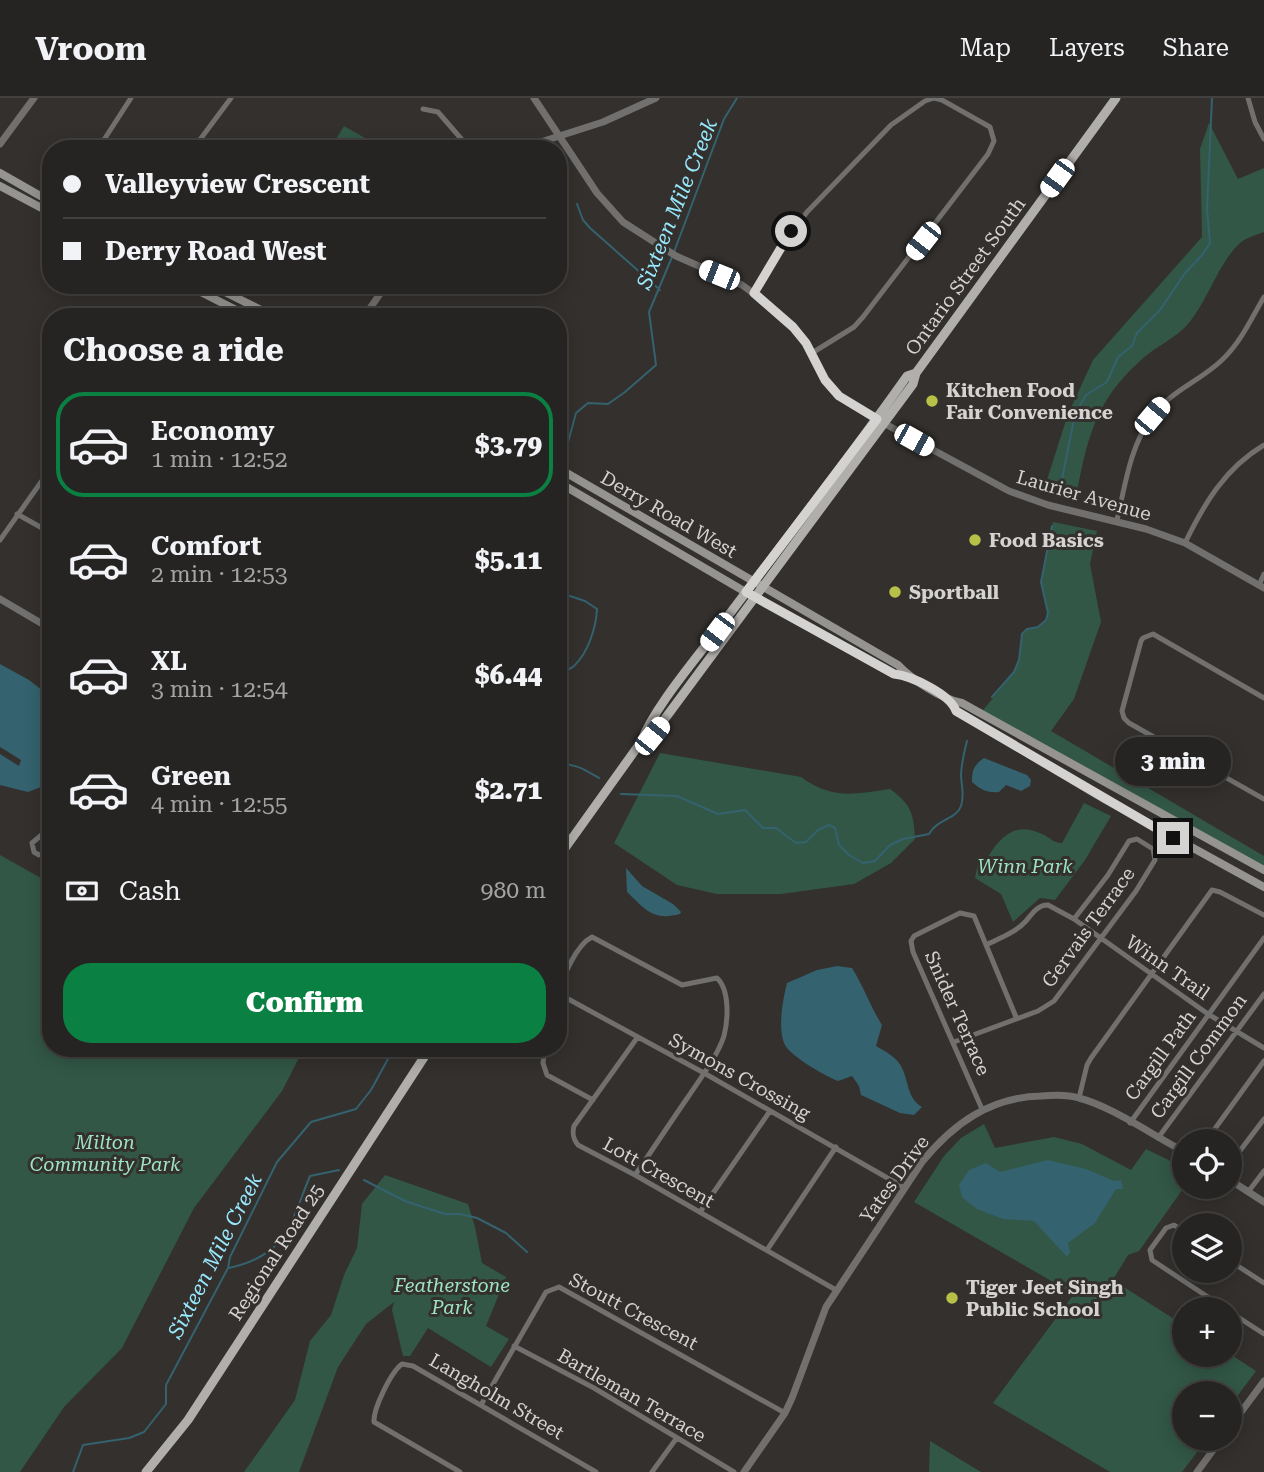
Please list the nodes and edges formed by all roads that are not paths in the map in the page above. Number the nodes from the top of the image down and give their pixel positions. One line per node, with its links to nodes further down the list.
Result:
1 (34, 98): 16 (street)
2 (131, 98): 11 (street)
3 (231, 98): 12 (street)
4 (534, 98): 9 (street, Laurier Avenue)
5 (656, 98): 9 (street)
6 (1116, 98): 29 (main road, Ontario Street South)
7 (1248, 98): 10 (street)
8 (424, 108): 13 (street)
9 (560, 135): 14 (street); 15 (street, Laurier Avenue)
10 (1264, 139)
11 (104, 140)
12 (200, 140)
13 (462, 140)
14 (545, 140)
15 (563, 140)
16 (0, 144)
17 (567, 146): 22 (street, Laurier Avenue)
18 (0, 173): 20 (main road)
19 (0, 186): 21 (main road)
20 (42, 197)
21 (42, 208)
22 (754, 293): 28 (street, Laurier Avenue); 28 (street)
23 (205, 294): 26 (main road)
24 (229, 294): 27 (main road)
25 (1264, 297): 35 (street)
26 (232, 308)
27 (257, 308)
28 (812, 353): 29 (street, Laurier Avenue)
29 (880, 421): 35 (street, Laurier Avenue); 40 (main road, Ontario Street South); 42 (main road, Ontario Street South)
30 (1264, 445): 38 (street)
31 (567, 473): 40 (main road, Derry Road West)
32 (42, 479): 34 (street)
33 (567, 487): 43 (main road, Derry Road West)
34 (17, 514): 36 (street); 37 (street)
35 (1117, 520): 38 (street, Laurier Avenue)
36 (42, 528)
37 (0, 540)
38 (1185, 543): 41 (street, Laurier Avenue)
39 (1264, 575): 41 (street)
40 (754, 582): 42 (main road, Derry Road West); 43 (main road, Ontario Street South)
41 (1261, 586)
42 (764, 587): 44 (main road); 47 (main road, Derry Road West)
43 (746, 592): 44 (main road, Derry Road West); 50 (main road)
44 (756, 598): 47 (main road, Derry Road West); 50 (main road)
45 (0, 599): 46 (street)
46 (42, 624)
47 (907, 675): 49 (main road, Derry Road West)
48 (1264, 698): 51 (street)
49 (953, 702): 55 (main road, Derry Road West); 56 (main road, Derry Road West)
50 (642, 742): 53 (main road)
51 (1264, 799)
52 (42, 835): 54 (street)
53 (567, 846)
54 (42, 854)
55 (1264, 870)
56 (1264, 887)
57 (1264, 915): 63 (street)
58 (1074, 919): 59 (street, Winn Trail); 59 (street, Gervais Terrace); 61 (street, Winn Trail)
59 (1099, 938): 63 (street, Winn Trail); 67 (street, Gervais Terrace)
60 (1264, 938): 66 (street, Cargill Path)
61 (986, 945): 67 (street, Snider Terrace); 70 (street, Snider Terrace)
62 (567, 970): 75 (street)
63 (1151, 974): 66 (street, Winn Trail); 76 (street)
64 (1264, 994): 68 (street, Cargill Common)
65 (567, 1000): 69 (street, Symons Crossing)
66 (1208, 1014): 68 (street, Winn Trail); 81 (street, Cargill Path)
67 (1016, 1017): 70 (street, Gervais Terrace)
68 (1235, 1032): 71 (street, Winn Trail); 83 (street, Cargill Common)
69 (636, 1038): 75 (street, Symons Crossing); 77 (street, Lott Crescent)
70 (954, 1042): 78 (street, Snider Terrace)
71 (1264, 1048)
72 (424, 1057): 111 (main road, Regional Road 25)
73 (543, 1057): 77 (street)
74 (1264, 1060): 82 (street)
75 (704, 1073): 79 (street, Symons Crossing); 88 (street)
76 (1079, 1098): 78 (street, Yates Drive); 81 (street, Yates Drive)
77 (593, 1100): 88 (street, Lott Crescent)
78 (982, 1109): 89 (street, Yates Drive)
79 (769, 1111): 85 (street, Symons Crossing); 93 (street)
80 (1264, 1119): 86 (street)
81 (1130, 1123): 83 (street, Yates Drive)
82 (1215, 1129)
83 (1158, 1138): 84 (street, Yates Drive)
84 (1172, 1146)
85 (836, 1147): 89 (street, Symons Crossing); 95 (street)
86 (1242, 1148)
87 (1264, 1171): 91 (street)
88 (635, 1175): 93 (street, Lott Crescent)
89 (905, 1188): 100 (street, Yates Drive)
90 (1242, 1188): 91 (street)
91 (1248, 1192): 92 (street)
92 (1264, 1202)
93 (700, 1212): 95 (street, Lott Crescent)
94 (1172, 1226): 97 (street)
95 (767, 1250): 100 (street, Lott Crescent)
96 (1242, 1269): 99 (street)
97 (1172, 1273)
98 (1187, 1283): 101 (street)
99 (1264, 1283)
100 (836, 1290): 108 (street, Yates Drive)
101 (1208, 1297)
102 (1242, 1319): 103 (street)
103 (1264, 1334)
104 (514, 1346): 106 (street, Stoutt Crescent); 108 (street, Stoutt Crescent); 109 (street, Bartleman Terrace)
105 (1264, 1381): 107 (street)
106 (481, 1405): 112 (street, Langholm Street); 113 (street, Langholm Street)
107 (1242, 1411)
108 (785, 1413): 116 (street, Yates Drive)
109 (676, 1439): 114 (street); 115 (street, Bartleman Terrace)
110 (1212, 1451): 117 (street)
111 (146, 1472)
112 (460, 1472)
113 (597, 1472)
114 (652, 1472)
115 (734, 1472)
116 (744, 1472)
117 (1197, 1472)

